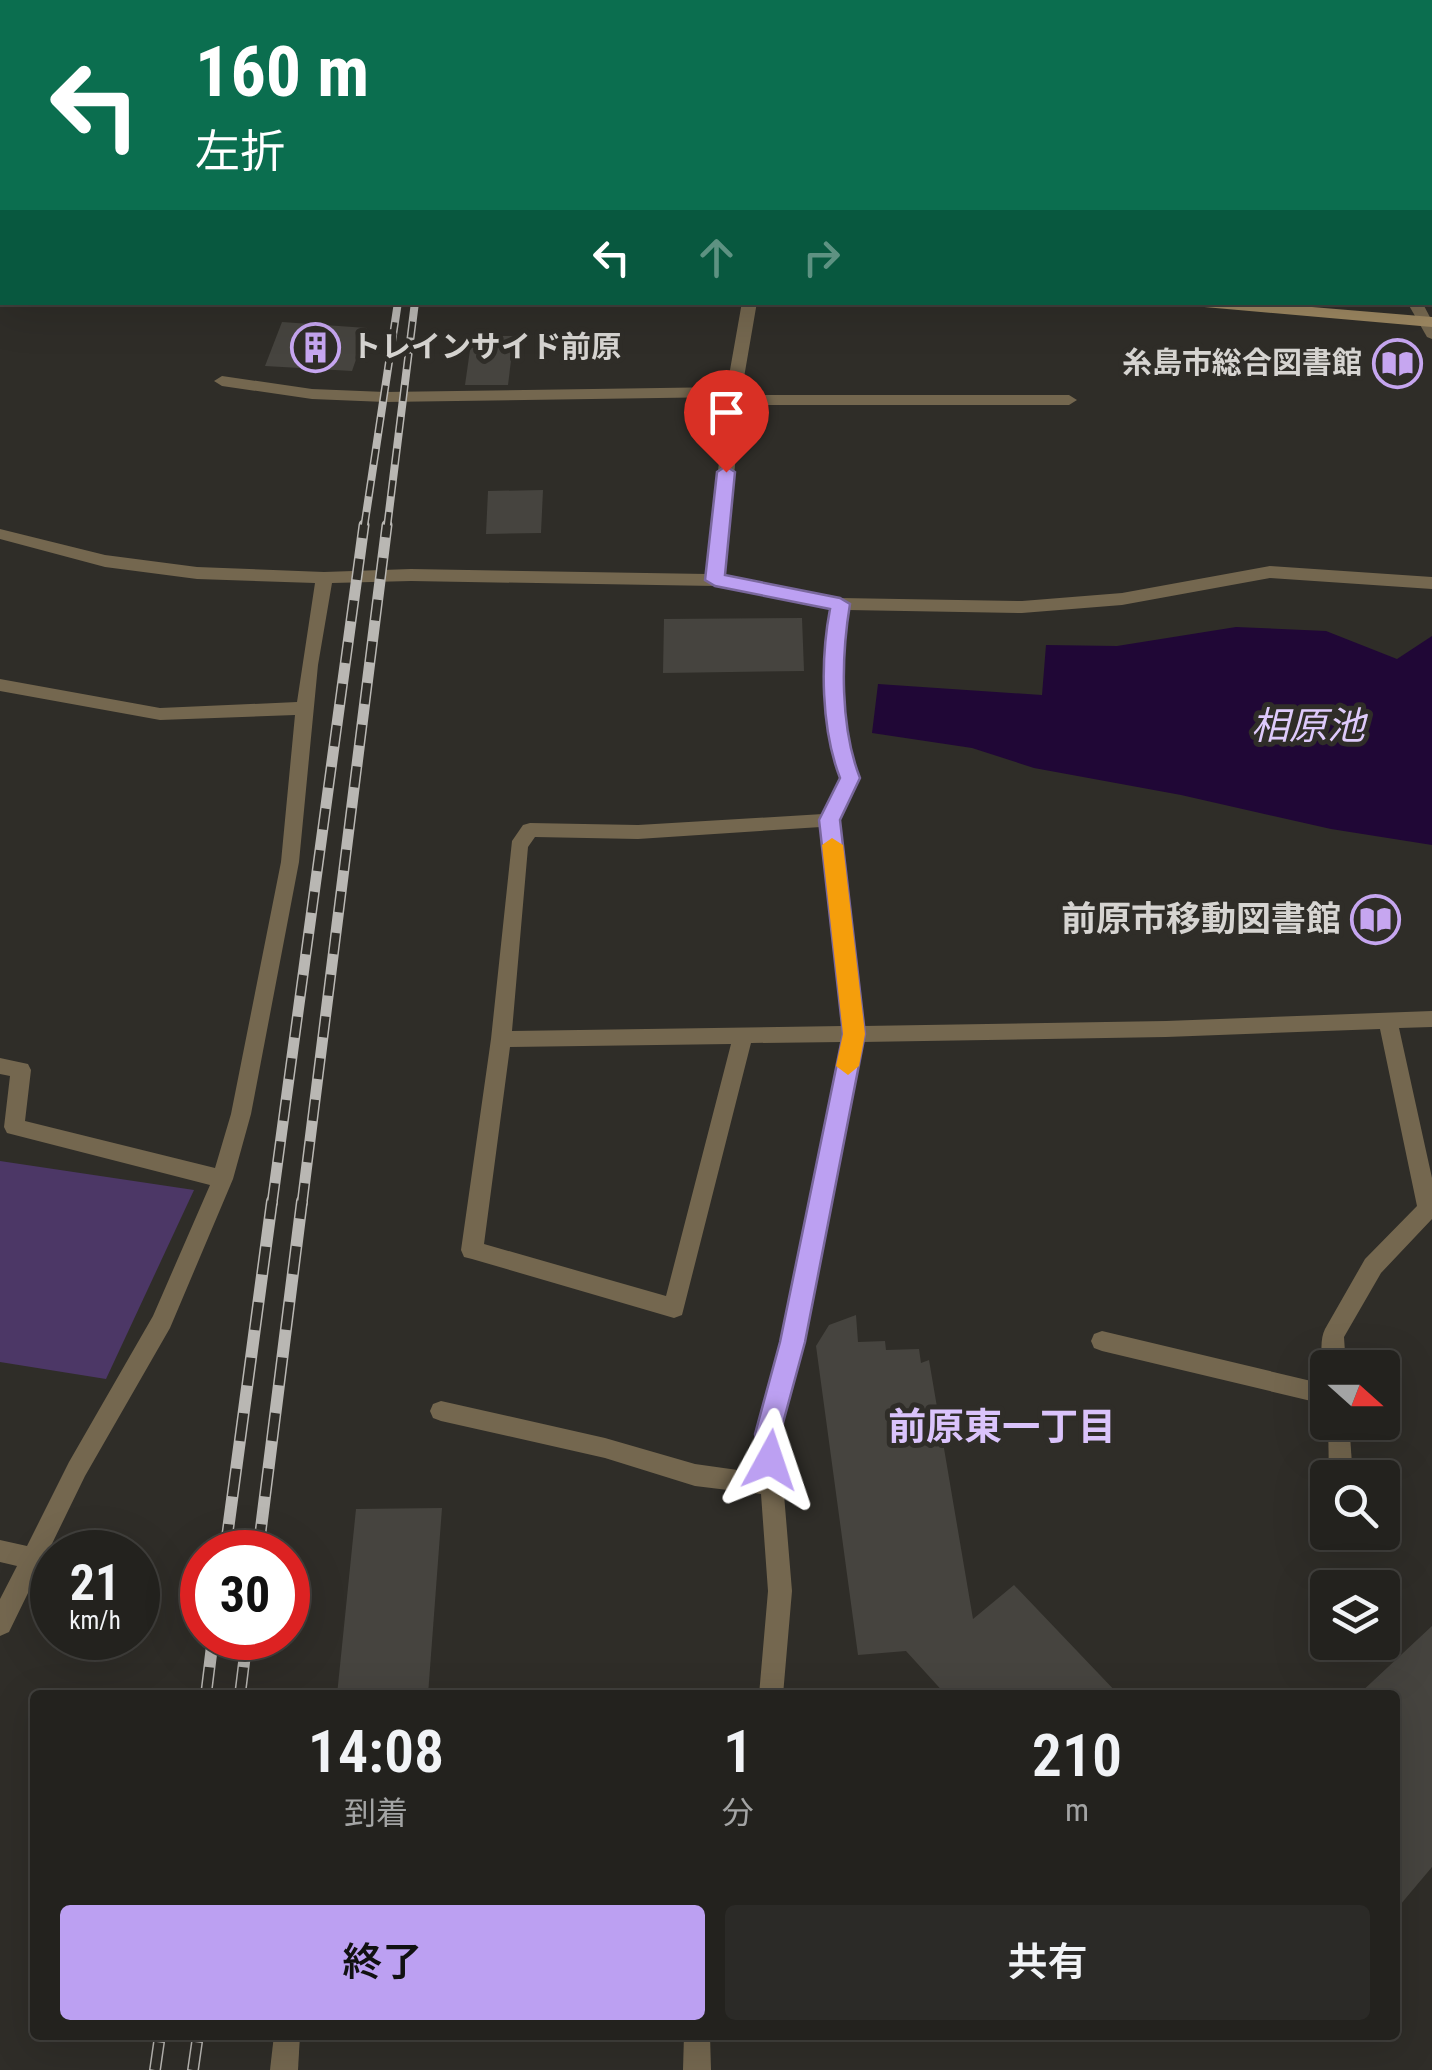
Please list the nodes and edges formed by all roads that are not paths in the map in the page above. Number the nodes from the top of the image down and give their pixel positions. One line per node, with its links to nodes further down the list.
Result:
1 (749, 305): 5 (street)
2 (1222, 305): 3 (main road)
3 (1429, 326)
4 (222, 381): 5 (street)
5 (734, 396): 6 (street); 9 (street)
6 (1069, 400)
7 (4, 541): 8 (street)
8 (324, 578): 9 (street); 13 (street)
9 (715, 580): 11 (street)
10 (1432, 582): 11 (street)
11 (840, 604): 14 (street)
12 (0, 685): 13 (street)
13 (305, 708): 21 (street)
14 (829, 820): 17 (street); 19 (street)
15 (1432, 1020): 16 (street)
16 (1388, 1021): 17 (street); 23 (street)
17 (854, 1034): 18 (street); 26 (street)
18 (743, 1036): 19 (street); 19 (street)
19 (501, 1039)
20 (0, 1066): 21 (street)
21 (223, 1179): 27 (street)
22 (1102, 1341): 24 (street)
23 (1333, 1350)
24 (1310, 1391)
25 (441, 1411): 26 (street)
26 (772, 1486): 32 (street)
27 (47, 1530)
28 (0, 1551): 29 (street)
29 (30, 1557)
30 (30, 1564): 31 (street)
31 (0, 1624)
32 (771, 1690)
33 (287, 2040): 35 (street)
34 (697, 2040): 36 (street)
35 (284, 2070)
36 (698, 2070)

